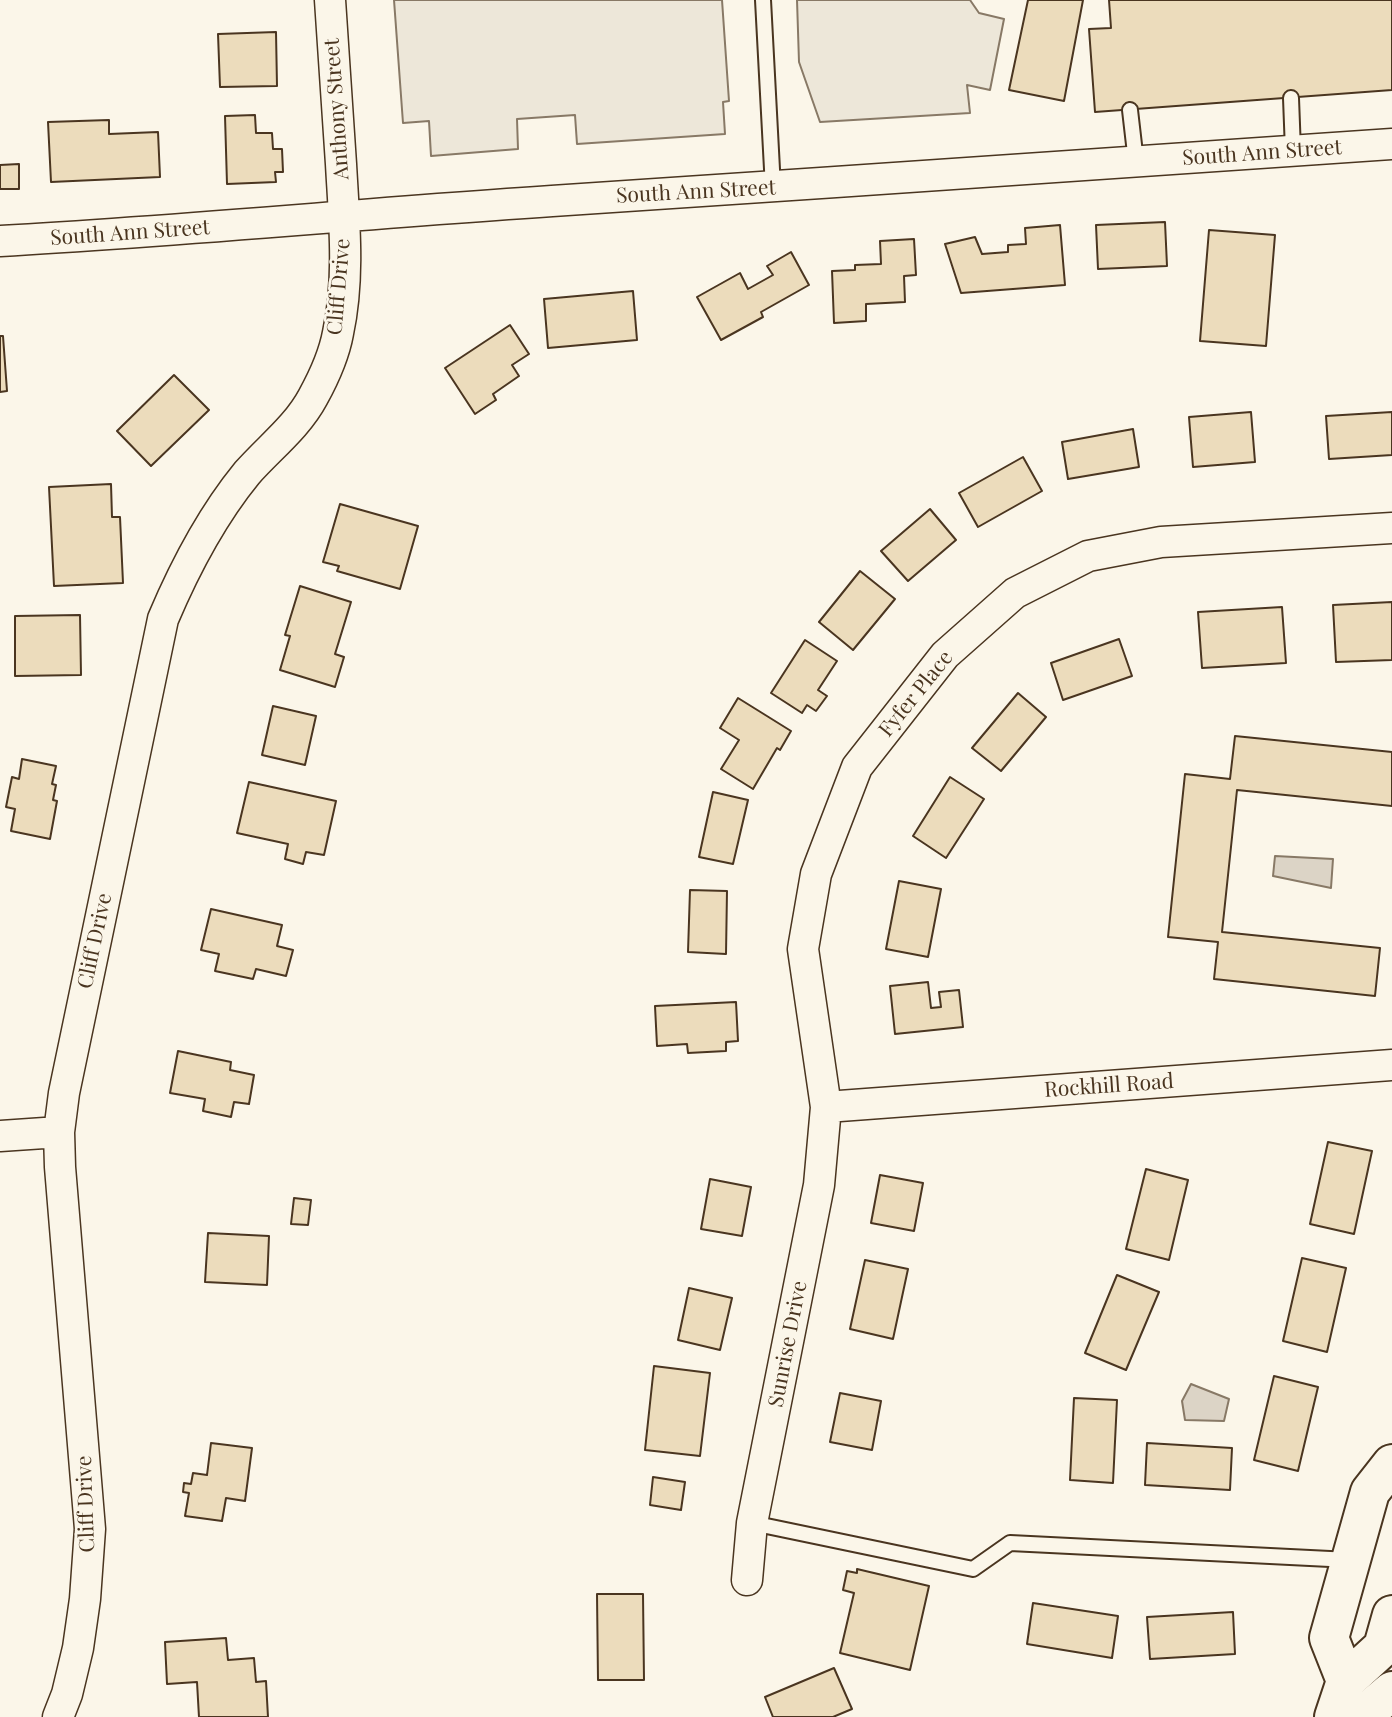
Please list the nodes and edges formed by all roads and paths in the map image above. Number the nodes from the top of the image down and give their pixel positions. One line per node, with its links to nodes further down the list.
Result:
1 (330, 0): 9 (street, Anthony Street)
2 (763, 0): 8 (lane)
3 (1292, 97): 6 (lane)
4 (1130, 110): 7 (lane)
5 (1392, 144): 6 (street, South Ann Street)
6 (1293, 151): 7 (street, South Ann Street)
7 (1136, 162): 8 (street, South Ann Street)
8 (773, 188): 9 (street, South Ann Street)
9 (344, 218): 10 (street, South Ann Street); 14 (street, Cliff Drive)
10 (0, 241)
11 (1392, 528): 13 (street, Fyfer Place)
12 (1392, 1065): 13 (street, Rockhill Road)
13 (826, 1107): 17 (street, Sunrise Drive)
14 (59, 1132): 15 (street); 23 (street, Cliff Drive)
15 (0, 1136)
16 (1392, 1464): 18 (main road)
17 (752, 1523): 18 (lane); 19 (street, Sunrise Drive)
18 (1351, 1560): 21 (main road)
19 (747, 1580)
20 (1392, 1615): 21 (main road)
21 (1346, 1681): 24 (main road)
22 (1392, 1691): 25 (main road)
23 (58, 1717)
24 (1334, 1717)
25 (1361, 1717)

